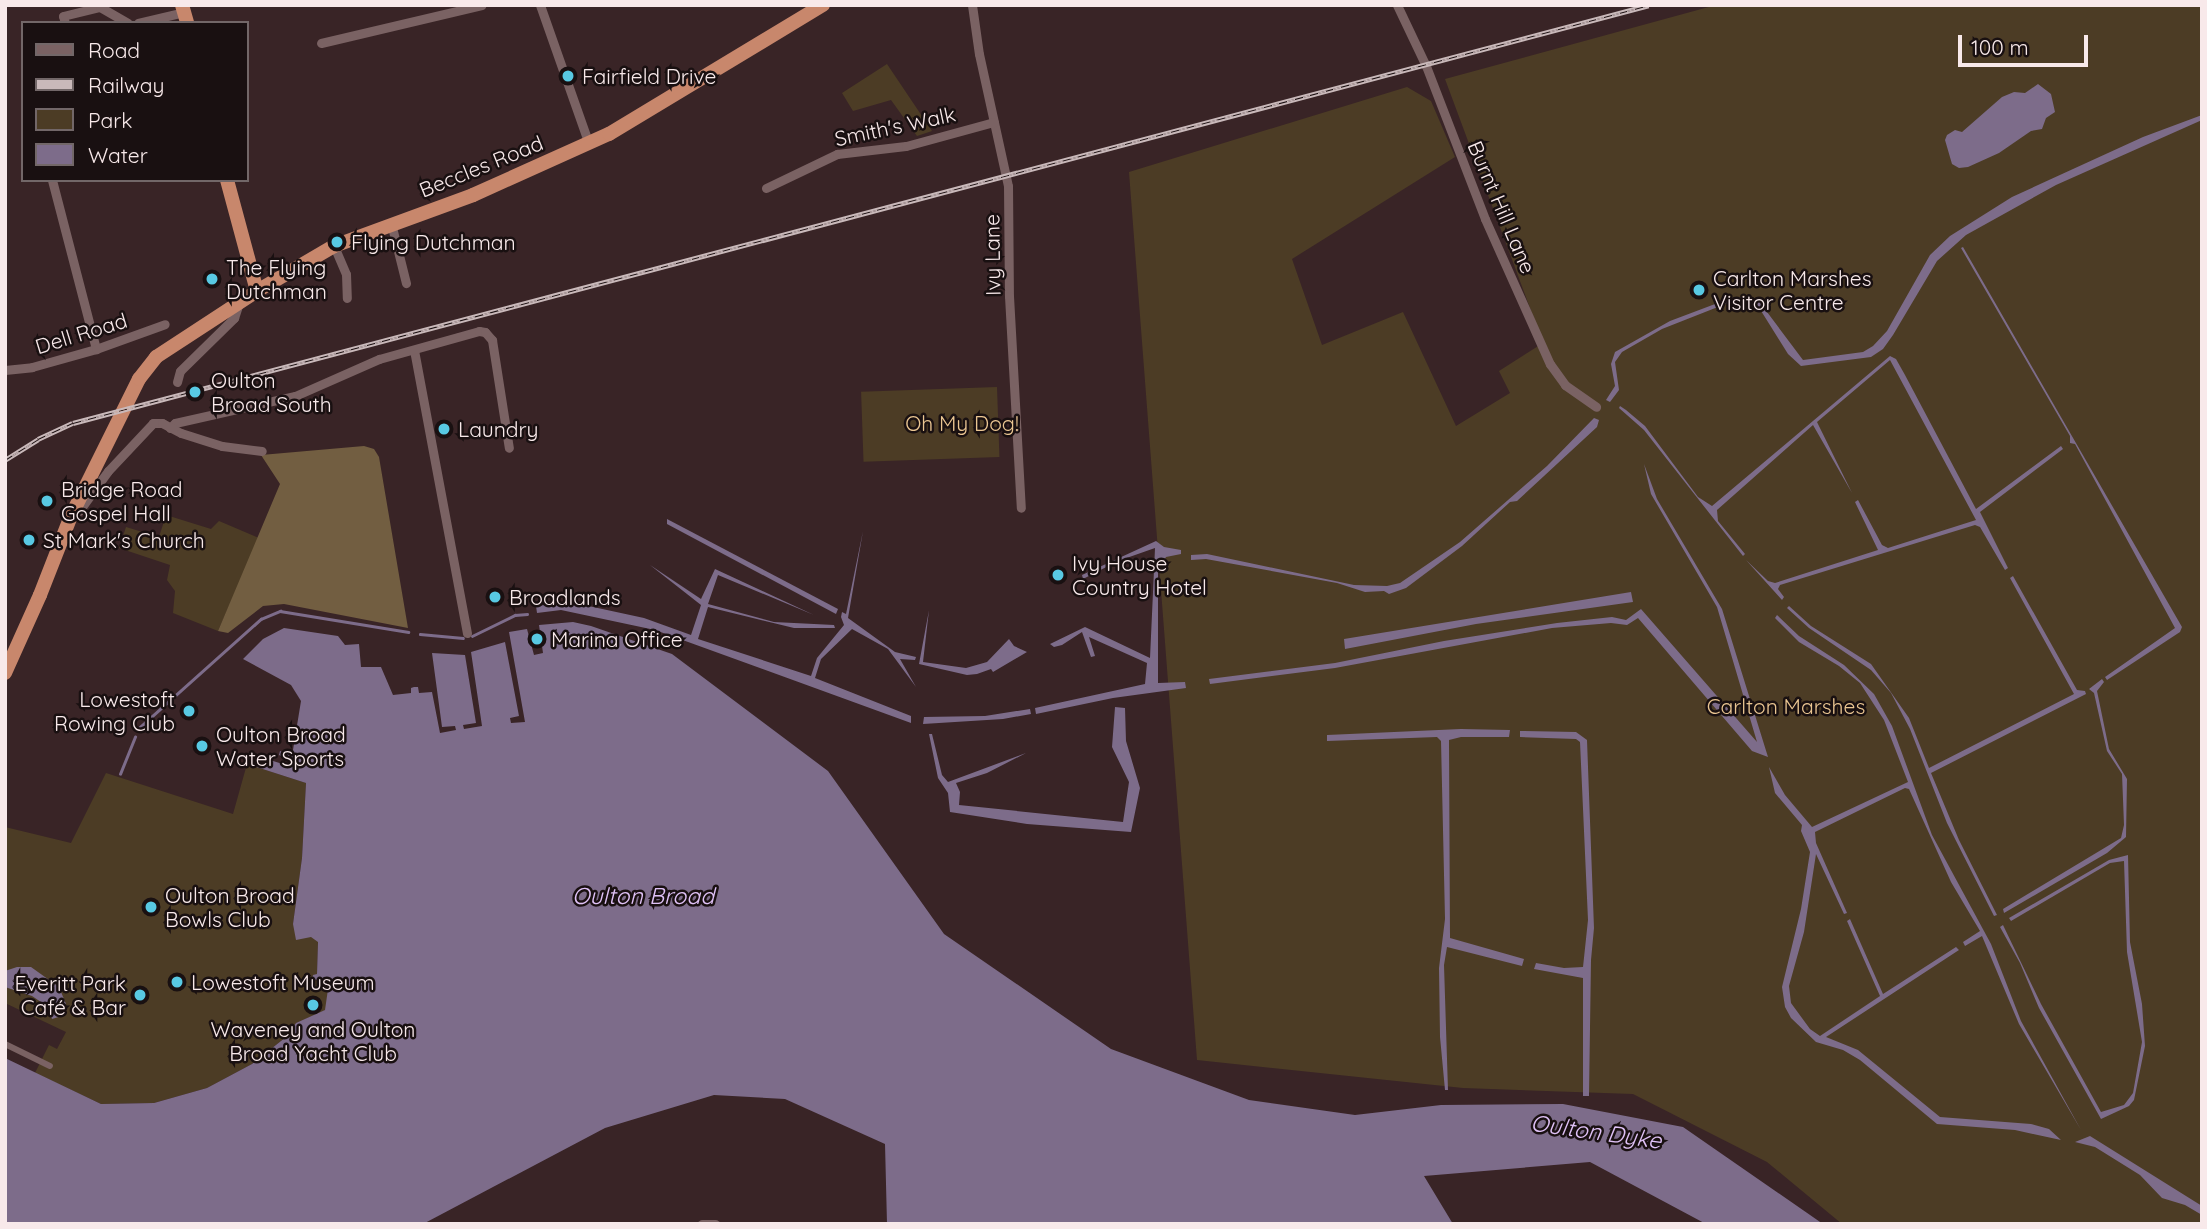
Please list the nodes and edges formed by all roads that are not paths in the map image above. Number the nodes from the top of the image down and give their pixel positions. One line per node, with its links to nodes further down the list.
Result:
1 (482, 5): 10 (street)
2 (540, 5): 12 (street)
3 (823, 5): 12 (highway, Beccles Road)
4 (972, 5): 11 (street, Ivy Lane)
5 (1397, 5): 27 (street, Burnt Hill Lane)
6 (184, 13): 9 (street)
7 (64, 21): 8 (street)
8 (125, 21)
9 (147, 21)
10 (321, 43)
11 (994, 122): 15 (street, Smith's Walk); 31 (street, Ivy Lane)
12 (589, 144): 16 (highway, Beccles Road)
13 (53, 182): 23 (street)
14 (227, 182): 19 (highway)
15 (766, 188)
16 (391, 223): 17 (highway, Beccles Road); 18 (street)
17 (334, 246): 19 (highway, Beccles Road); 20 (street)
18 (407, 283)
19 (257, 291): 21 (highway, Beccles Road)
20 (346, 298)
21 (239, 303): 26 (street, Beccles Road); 32 (highway)
22 (165, 324): 23 (street, Dell Road)
23 (96, 349): 25 (street, Dell Road)
24 (414, 349): 28 (street); 29 (street); 33 (street)
25 (5, 370)
26 (177, 382)
27 (1596, 407)
28 (170, 428): 30 (street); 32 (street)
29 (509, 448)
30 (262, 451)
31 (1021, 508)
32 (71, 516): 34 (highway)
33 (467, 633)
34 (5, 673)
35 (5, 1044): 36 (street)
36 (50, 1066)
37 (702, 1224): 38 (street)
38 (715, 1224)

